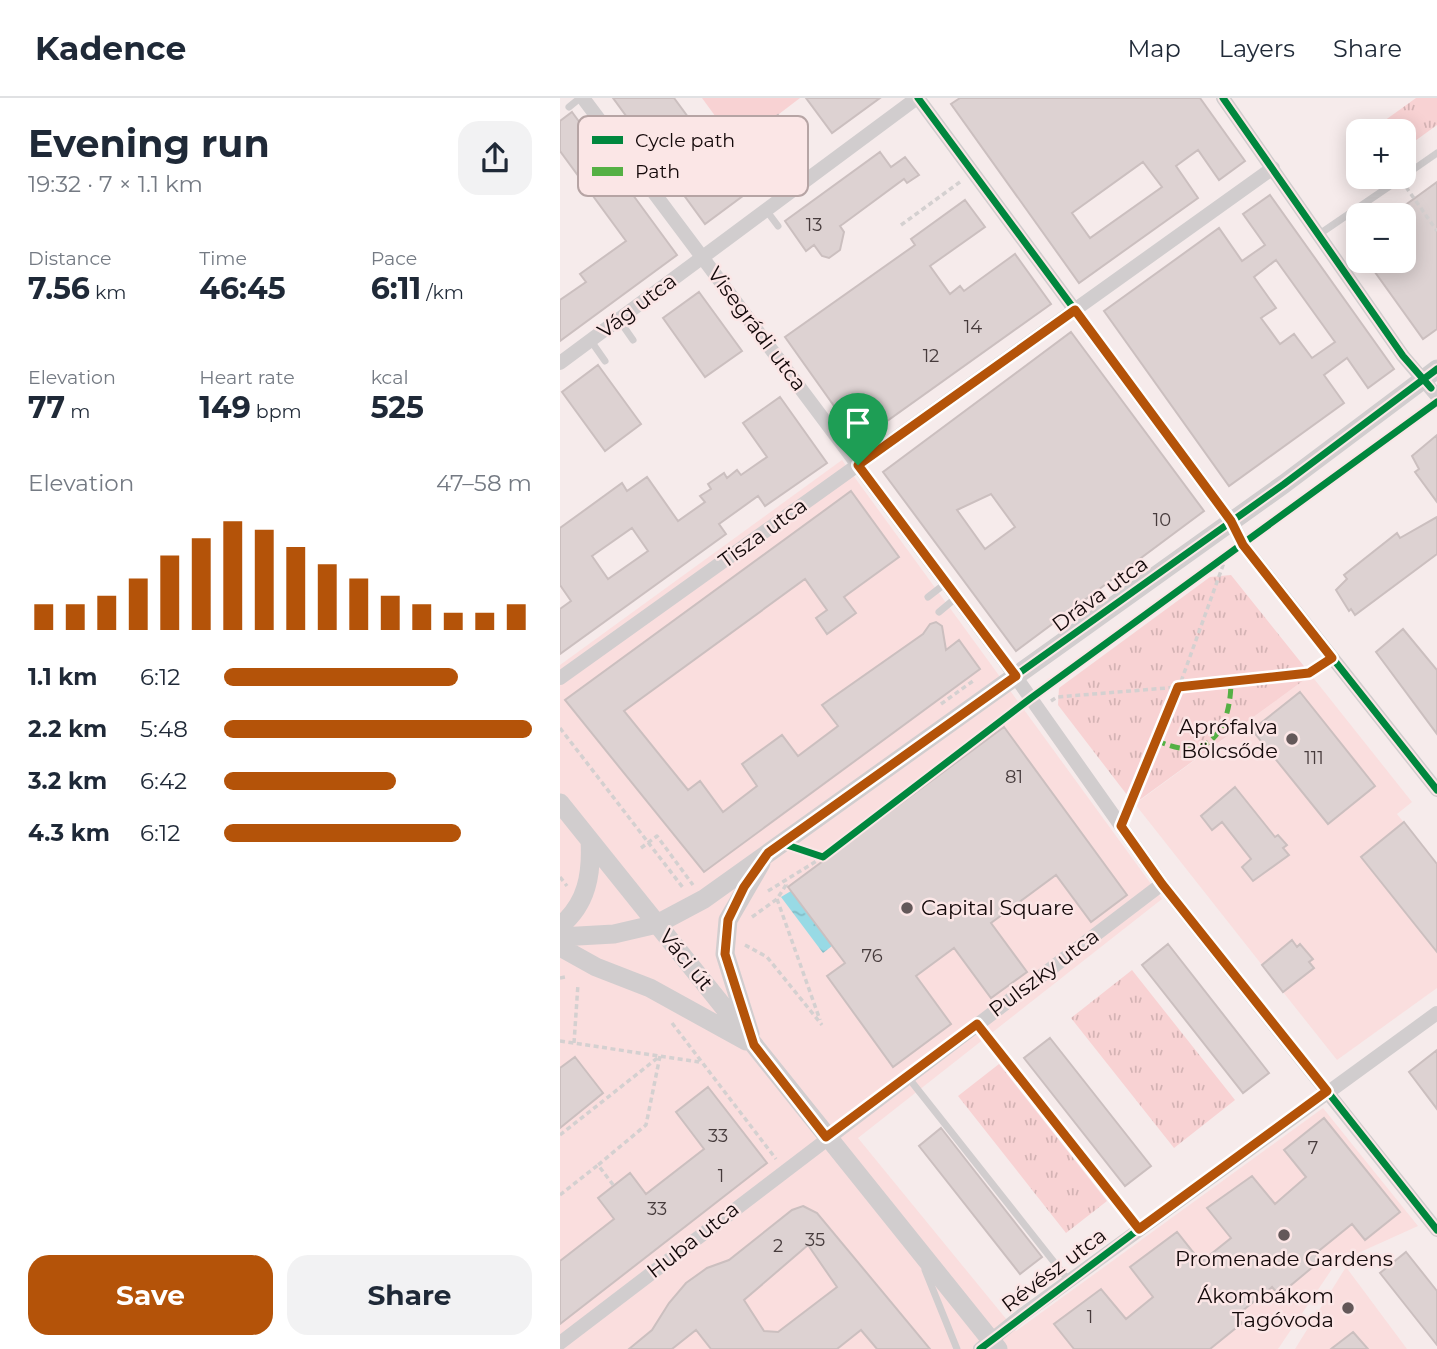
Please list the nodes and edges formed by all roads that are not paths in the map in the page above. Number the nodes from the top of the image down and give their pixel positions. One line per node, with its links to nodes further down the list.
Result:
1 (581, 98): 4 (lane); 5 (street, Visegrádi utca)
2 (917, 98): 9 (street, Vág utca); 17 (street)
3 (1223, 98): 8 (street)
4 (569, 107)
5 (595, 116)
6 (1437, 153): 7 (lane)
7 (1416, 167)
8 (1273, 168): 15 (street); 17 (street, Tisza utca)
9 (808, 179)
10 (1385, 189): 15 (lane)
11 (656, 196): 16 (street, Visegrádi utca)
12 (785, 196): 13 (street, Vág utca)
13 (766, 210): 14 (lane); 16 (street, Vág utca)
14 (778, 226)
15 (1318, 235): 23 (street)
16 (703, 257): 18 (street, Vág utca); 25 (street, Visegrádi utca)
17 (1075, 310): 25 (street, Tisza utca); 26 (street)
18 (619, 320): 19 (street, Vág utca); 20 (lane)
19 (591, 340): 21 (lane); 22 (street, Vág utca)
20 (633, 340)
21 (605, 360)
22 (560, 363)
23 (1430, 374): 24 (street); 26 (main road, Dráva utca)
24 (1437, 396)
25 (858, 465): 27 (street, Visegrádi utca); 32 (street, Tisza utca)
26 (1231, 521): 31 (main road, Dráva utca); 33 (street)
27 (946, 583): 28 (lane); 29 (street, Visegrádi utca)
28 (928, 597)
29 (957, 597): 30 (lane); 31 (street, Visegrádi utca)
30 (939, 612)
31 (1016, 676): 36 (main road, Dráva utca); 37 (street, Visegrádi utca)
32 (560, 678)
33 (1437, 790)
34 (560, 803): 35 (main road, Váci út)
35 (590, 840): 38 (main road, Váci út); 39 (main road)
36 (768, 853): 38 (main road, Dráva utca); 44 (main road)
37 (1162, 884): 43 (street, Pulszky utca); 46 (street, Visegrádi utca)
38 (657, 924): 40 (main road, Dráva utca); 44 (main road, Váci út)
39 (560, 926)
40 (560, 937)
41 (560, 947): 44 (main road)
42 (1437, 1013): 46 (street, Révész utca)
43 (977, 1024): 45 (street, Pulszky utca); 48 (lane, Révész utca)
44 (754, 1045): 47 (main road, Váci út)
45 (907, 1076): 47 (street, Pulszky utca); 51 (lane)
46 (1327, 1091): 48 (street, Révész utca); 49 (street, Visegrádi utca)
47 (826, 1137): 50 (main road, Váci út); 52 (street, Huba utca)
48 (1139, 1229): 51 (street, Révész utca)
49 (1437, 1230)
50 (917, 1250): 53 (main road, Váci út); 54 (lane, Váci út)
51 (1069, 1281): 53 (street, Révész utca)
52 (560, 1343)
53 (990, 1346)
54 (957, 1349)

